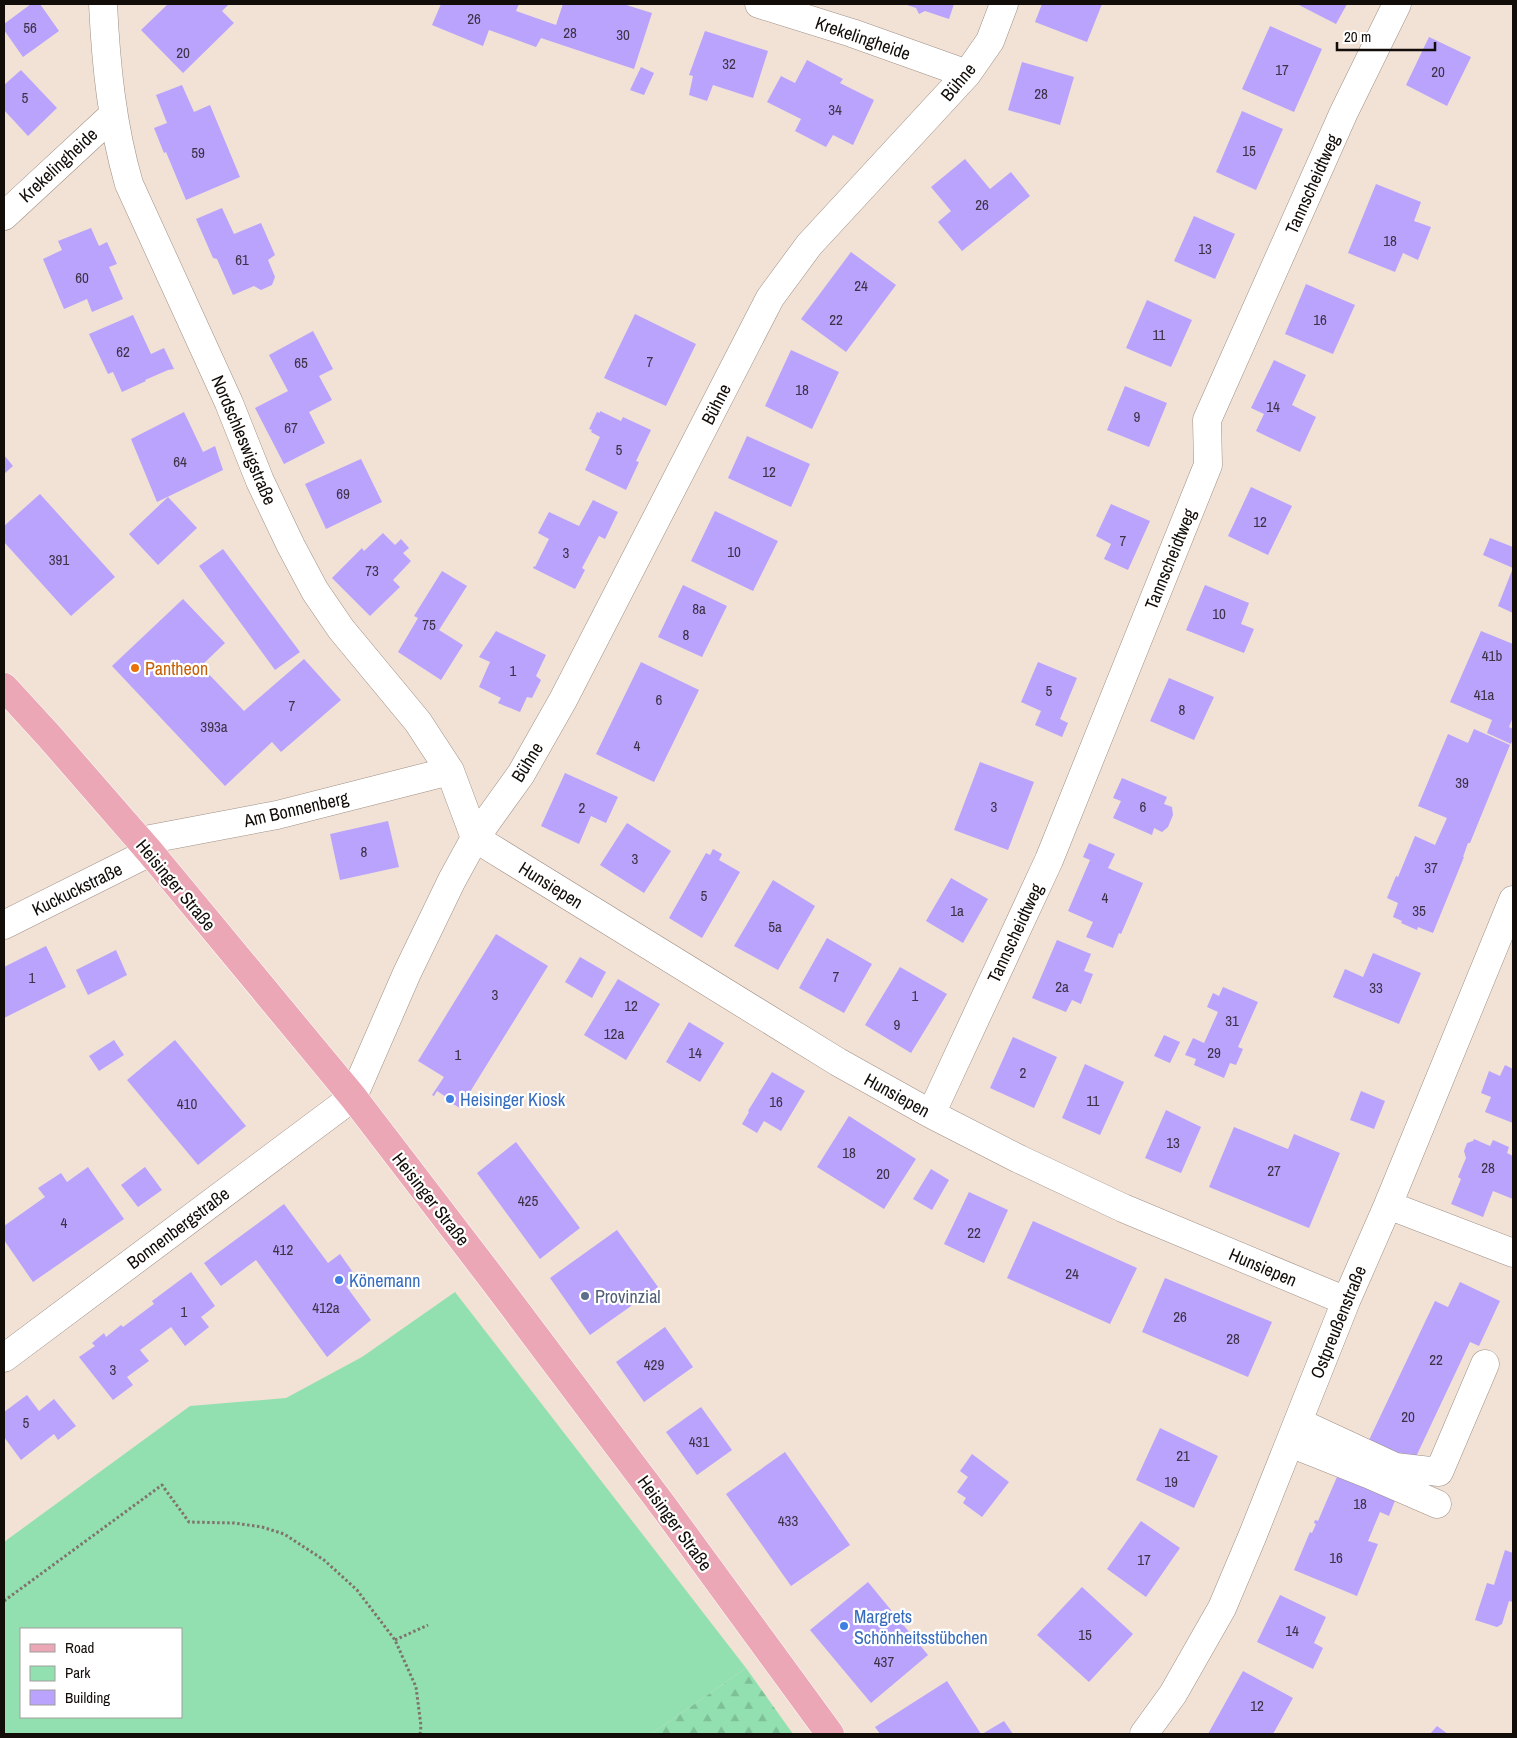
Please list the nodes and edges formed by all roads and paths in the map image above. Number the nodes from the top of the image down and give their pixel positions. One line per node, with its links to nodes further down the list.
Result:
1 (103, 4): 6 (street, Nordschleswigstraße)
2 (759, 4): 5 (street, Krekelingheide)
3 (1004, 4): 5 (street, Bühne)
4 (1397, 4): 15 (street, Tannscheidtweg)
5 (966, 74): 10 (street, Bühne)
6 (113, 115): 7 (street, Krekelingheide); 9 (street, Nordschleswigstraße)
7 (4, 216)
8 (4, 687): 11 (main road, Heisinger Straße)
9 (450, 771): 10 (street, Nordschleswigstraße); 11 (street, Am Bonnenberg)
10 (475, 838): 14 (street); 15 (street, Hunsiepen)
11 (145, 846): 13 (street, Kuckuckstraße); 14 (main road, Heisinger Straße)
12 (1513, 900): 16 (street, Ostpreußenstraße)
13 (4, 925)
14 (353, 1097): 19 (street, Bonnenbergstraße); 27 (main road, Heisinger Straße)
15 (930, 1114): 18 (street, Hunsiepen)
16 (1388, 1205): 17 (street); 18 (street, Ostpreußenstraße)
17 (1513, 1253)
18 (1346, 1301): 21 (street, Ostpreußenstraße)
19 (4, 1358)
20 (1485, 1364): 21 (street)
21 (1294, 1432): 22 (street); 28 (street, Ostpreußenstraße)
22 (1437, 1504)
23 (4, 1601): 25 (path)
24 (428, 1625): 25 (path)
25 (396, 1640): 26 (path)
26 (420, 1734)
27 (830, 1734)
28 (1144, 1734)

